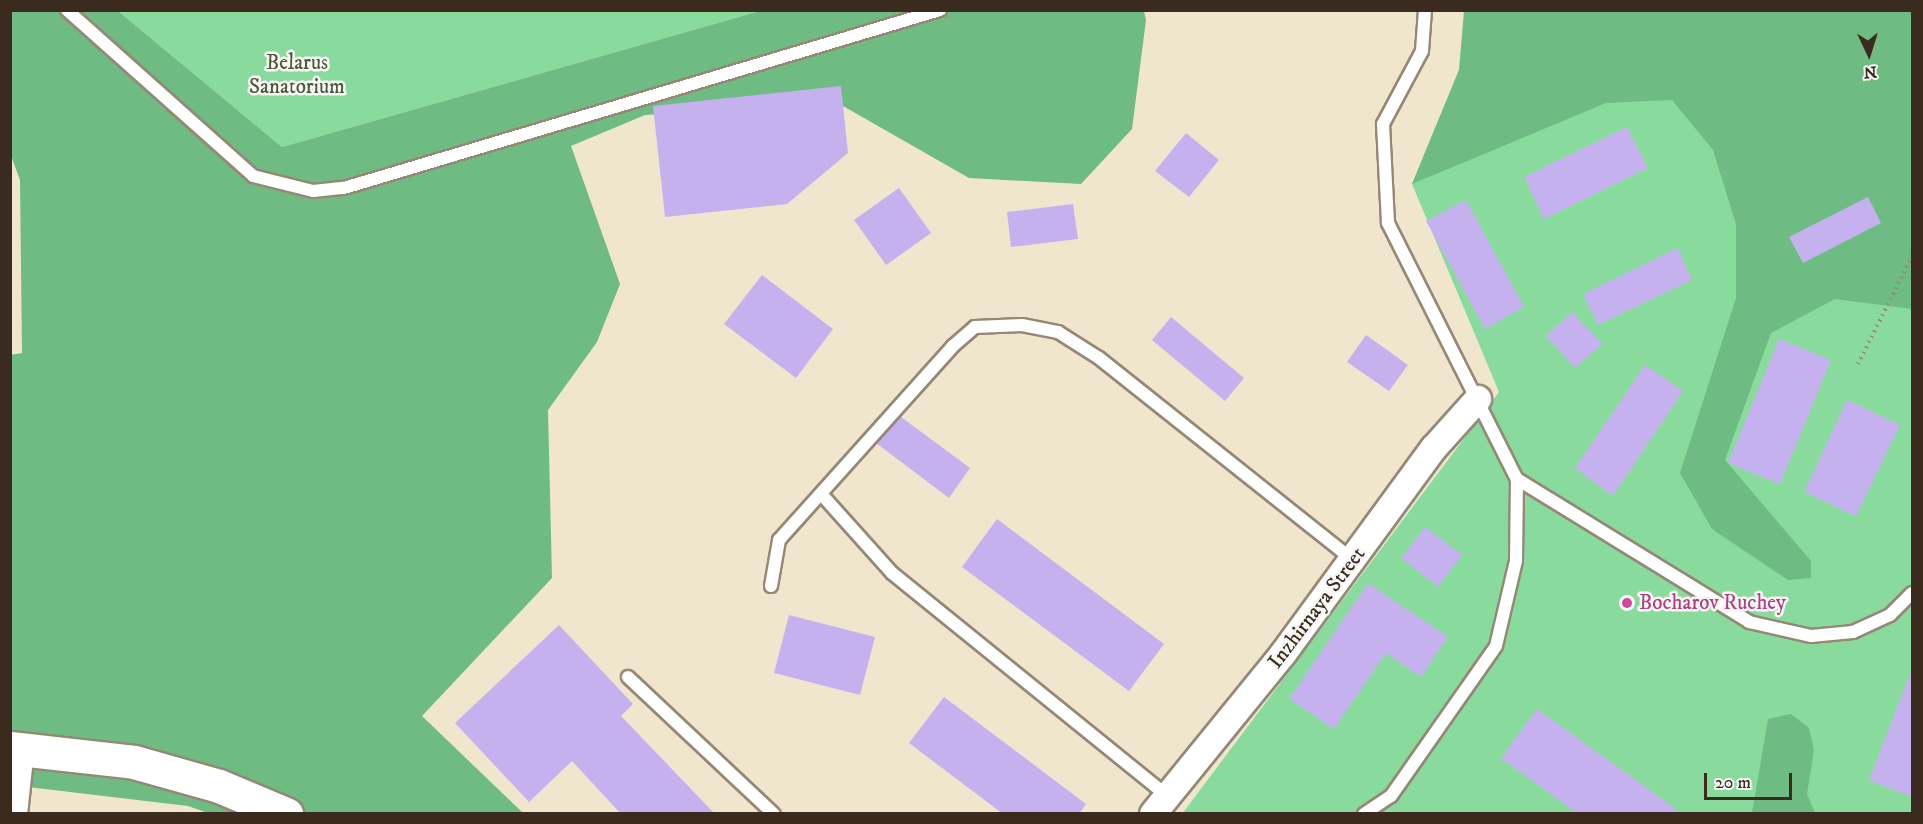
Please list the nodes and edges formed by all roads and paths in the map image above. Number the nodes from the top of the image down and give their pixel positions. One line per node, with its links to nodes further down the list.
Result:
1 (67, 10): 2 (lane)
2 (939, 10)
3 (1425, 10): 6 (lane)
4 (1912, 256): 5 (path)
5 (1858, 364)
6 (1478, 399): 7 (lane); 9 (street, Inzhirnaya Street)
7 (1517, 479): 11 (lane); 18 (lane)
8 (824, 496): 9 (lane); 10 (lane); 14 (lane)
9 (1354, 561): 14 (street, Inzhirnaya Street)
10 (771, 586)
11 (1912, 593)
12 (628, 677): 17 (lane)
13 (16, 748): 15 (street); 16 (street)
14 (1160, 805)
15 (14, 813)
16 (286, 813)
17 (774, 813)
18 (1364, 813)

